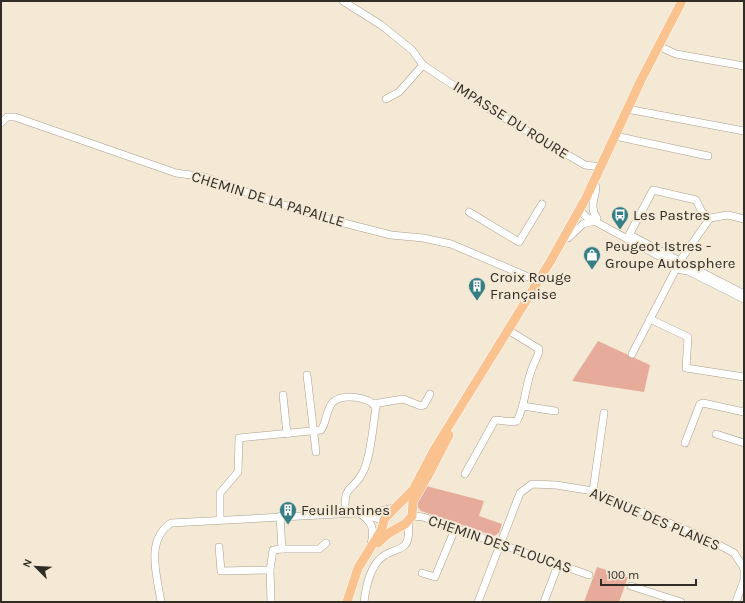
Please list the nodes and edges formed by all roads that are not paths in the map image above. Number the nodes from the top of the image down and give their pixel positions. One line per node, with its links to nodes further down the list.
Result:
1 (343, 1): 4 (street, IMPASSE DU ROURE)
2 (682, 1): 3 (main road)
3 (658, 46): 5 (street); 7 (main road)
4 (423, 65): 6 (street); 12 (street, IMPASSE DU ROURE)
5 (744, 66)
6 (386, 99)
7 (627, 109): 9 (street); 10 (main road)
8 (1, 123): 23 (street, CHEMIN DE LA PAPAILLE)
9 (744, 131)
10 (615, 136): 11 (street); 12 (main road)
11 (708, 156)
12 (600, 169): 13 (main road)
13 (594, 185): 16 (main road); 18 (street); 21 (main road)
14 (542, 204): 15 (street)
15 (469, 212)
16 (583, 213): 18 (street); 21 (main road)
17 (710, 218): 19 (street); 20 (street); 22 (street)
18 (596, 219): 20 (street); 21 (street); 22 (street)
19 (744, 219)
20 (629, 234): 22 (street)
21 (566, 238): 23 (main road)
22 (679, 264): 24 (street); 25 (street); 26 (street)
23 (538, 280): 27 (main road)
24 (744, 294)
25 (744, 300)
26 (650, 319): 28 (street); 30 (street)
27 (508, 330): 34 (street); 35 (main road)
28 (632, 354)
29 (307, 376): 39 (street)
30 (744, 377)
31 (430, 394): 33 (street)
32 (283, 396): 40 (street)
33 (373, 404): 39 (street); 49 (street)
34 (523, 406): 36 (street); 45 (street)
35 (460, 410): 47 (main road); 48 (main road)
36 (555, 411)
37 (744, 412): 42 (street)
38 (604, 413): 46 (street)
39 (313, 431): 40 (street); 44 (street)
40 (287, 434): 52 (street)
41 (716, 434): 43 (street)
42 (685, 443)
43 (744, 444)
44 (316, 452)
45 (465, 474)
46 (593, 491): 58 (street, AVENUE DES PLANES); 75 (street, AVENUE DES PLANES)
47 (398, 505): 48 (main road); 50 (street); 53 (main road)
48 (411, 512): 54 (street, CHEMIN DES FLOUCAS); 55 (main road); 56 (street)
49 (345, 513): 50 (street); 51 (street)
50 (358, 513): 53 (street); 61 (street)
51 (280, 516): 52 (street); 60 (street)
52 (220, 519): 67 (street)
53 (384, 523): 55 (main road); 61 (main road)
54 (455, 529): 58 (street, CHEMIN DES FLOUCAS); 64 (street)
55 (395, 530): 56 (street); 70 (main road)
56 (409, 537): 71 (street)
57 (326, 543): 60 (street)
58 (499, 545): 62 (street, CHEMIN DES FLOUCAS); 72 (street, AVENUE DES PLANES)
59 (219, 547): 63 (street)
60 (282, 549): 63 (street)
61 (368, 552): 69 (main road)
62 (558, 565): 65 (street, CHEMIN DES FLOUCAS); 73 (street)
63 (270, 570): 68 (street)
64 (422, 572)
65 (589, 576)
66 (631, 586): 74 (street)
67 (160, 602)
68 (271, 602)
69 (347, 602)
70 (350, 602)
71 (364, 602)
72 (478, 602)
73 (544, 602)
74 (681, 602)
75 (736, 602)

